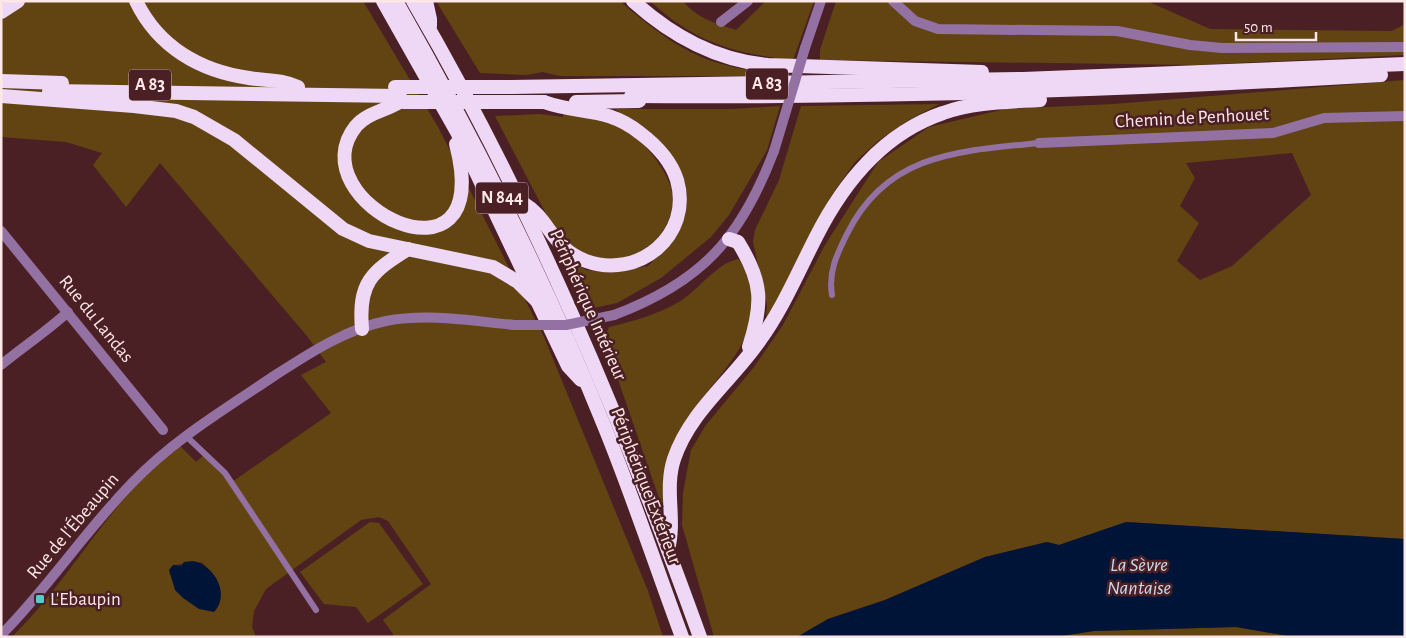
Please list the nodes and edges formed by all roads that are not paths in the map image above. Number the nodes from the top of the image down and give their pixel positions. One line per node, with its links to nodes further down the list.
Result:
1 (18, 1): 11 (highway)
2 (136, 1): 20 (highway)
3 (383, 1): 28 (highway)
4 (396, 1): 40 (highway, Périphérique Extérieur / N 844)
5 (413, 1): 13 (highway, Périphérique Intérieur / N 844)
6 (426, 1): 13 (highway)
7 (633, 1): 18 (highway)
8 (748, 1): 12 (street)
9 (821, 1): 32 (street, Rue de l'Ébeaupin, bridge)
10 (893, 1): 14 (street)
11 (1, 12)
12 (721, 22)
13 (429, 29): 30 (highway, Périphérique Intérieur / N 844)
14 (1405, 47)
15 (1405, 64): 18 (highway)
16 (1405, 73): 18 (highway)
17 (1, 81): 20 (highway, A 83)
18 (1060, 84): 19 (highway); 38 (highway)
19 (1022, 85): 22 (highway, A 83); 24 (highway, A 83)
20 (298, 87): 25 (highway, A 83)
21 (1, 89): 25 (highway, A 83)
22 (513, 91): 24 (highway, A 83); 25 (highway, A 83, bridge)
23 (1, 96): 33 (highway)
24 (738, 96): 26 (highway)
25 (400, 97): 26 (highway, bridge); 28 (highway)
26 (544, 102): 30 (highway)
27 (1405, 116): 29 (street, Chemin de Penhouet)
28 (457, 132): 35 (highway)
29 (1039, 143): 34 (lane)
30 (521, 201): 43 (highway, Périphérique Intérieur / N 844)
31 (1, 231): 36 (street, Rue du Landas)
32 (728, 238): 37 (street, Rue de l'Ébeaupin, bridge); 38 (highway)
33 (408, 250): 35 (highway); 37 (highway)
34 (832, 295)
35 (541, 305): 40 (highway)
36 (68, 312): 39 (street); 41 (street, Rue du Landas)
37 (362, 329): 42 (street, Rue de l'Ébeaupin)
38 (746, 357): 43 (highway)
39 (1, 365)
40 (588, 387): 46 (highway, Périphérique Extérieur / N 844)
41 (163, 430)
42 (186, 436): 44 (lane); 45 (street, Rue de l'Ébeaupin)
43 (668, 549): 47 (highway, Périphérique Intérieur / N 844)
44 (316, 610)
45 (1, 635)
46 (682, 637)
47 (700, 637)

